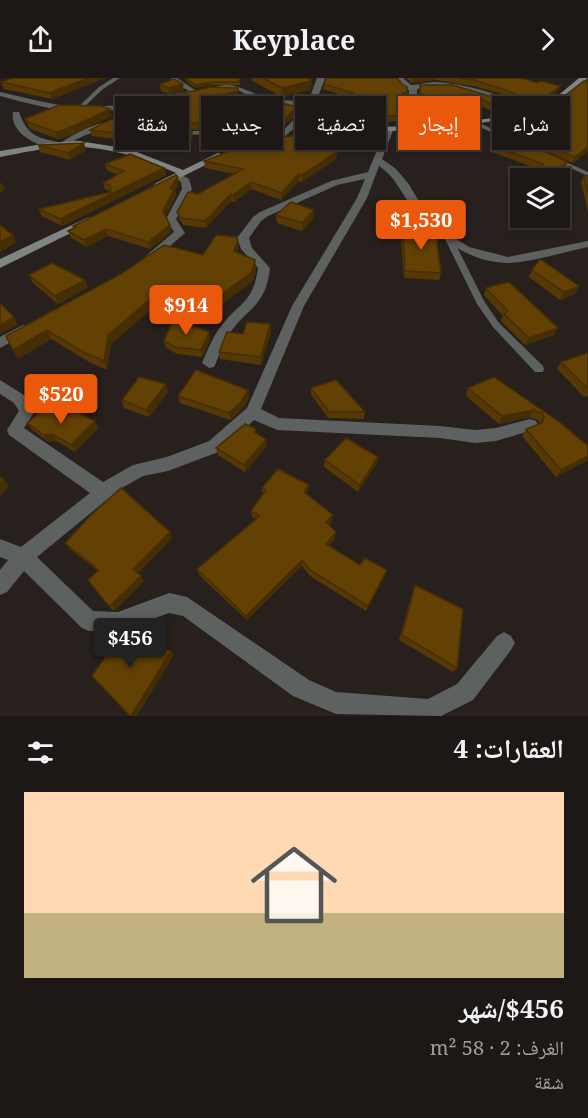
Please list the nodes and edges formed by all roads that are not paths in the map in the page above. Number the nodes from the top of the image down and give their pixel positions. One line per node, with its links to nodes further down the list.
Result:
1 (117, 78): 16 (lane)
2 (174, 78): 8 (lane)
3 (229, 78): 15 (street)
4 (321, 78): 11 (street)
5 (399, 78): 7 (street)
6 (584, 78): 14 (main road)
7 (413, 89): 12 (street); 13 (street)
8 (199, 91): 10 (street)
9 (0, 94): 16 (street)
10 (182, 96)
11 (315, 96)
12 (412, 96)
13 (492, 96)
14 (564, 96)
15 (295, 103)
16 (78, 109): 17 (street)
17 (115, 113)
18 (16, 114): 23 (street)
19 (115, 117): 23 (street)
20 (386, 128): 21 (main road)
21 (390, 128): 22 (main road); 27 (street)
22 (398, 128)
23 (62, 144): 25 (main road); 28 (main road)
24 (235, 150): 28 (main road)
25 (0, 154)
26 (545, 154): 29 (lane)
27 (375, 167): 32 (street); 38 (street); 41 (street)
28 (180, 174): 30 (main road); 34 (street)
29 (588, 174)
30 (148, 191)
31 (97, 216): 35 (main road)
32 (449, 239): 33 (street); 39 (lane)
33 (588, 244)
34 (143, 262)
35 (0, 264)
36 (30, 326): 37 (street)
37 (0, 343)
38 (210, 363)
39 (539, 369)
40 (0, 386): 43 (street)
41 (252, 412): 42 (street); 43 (street)
42 (530, 425)
43 (103, 492): 45 (street)
44 (0, 548): 45 (street)
45 (23, 557): 46 (street); 47 (street)
46 (0, 585)
47 (504, 643)

